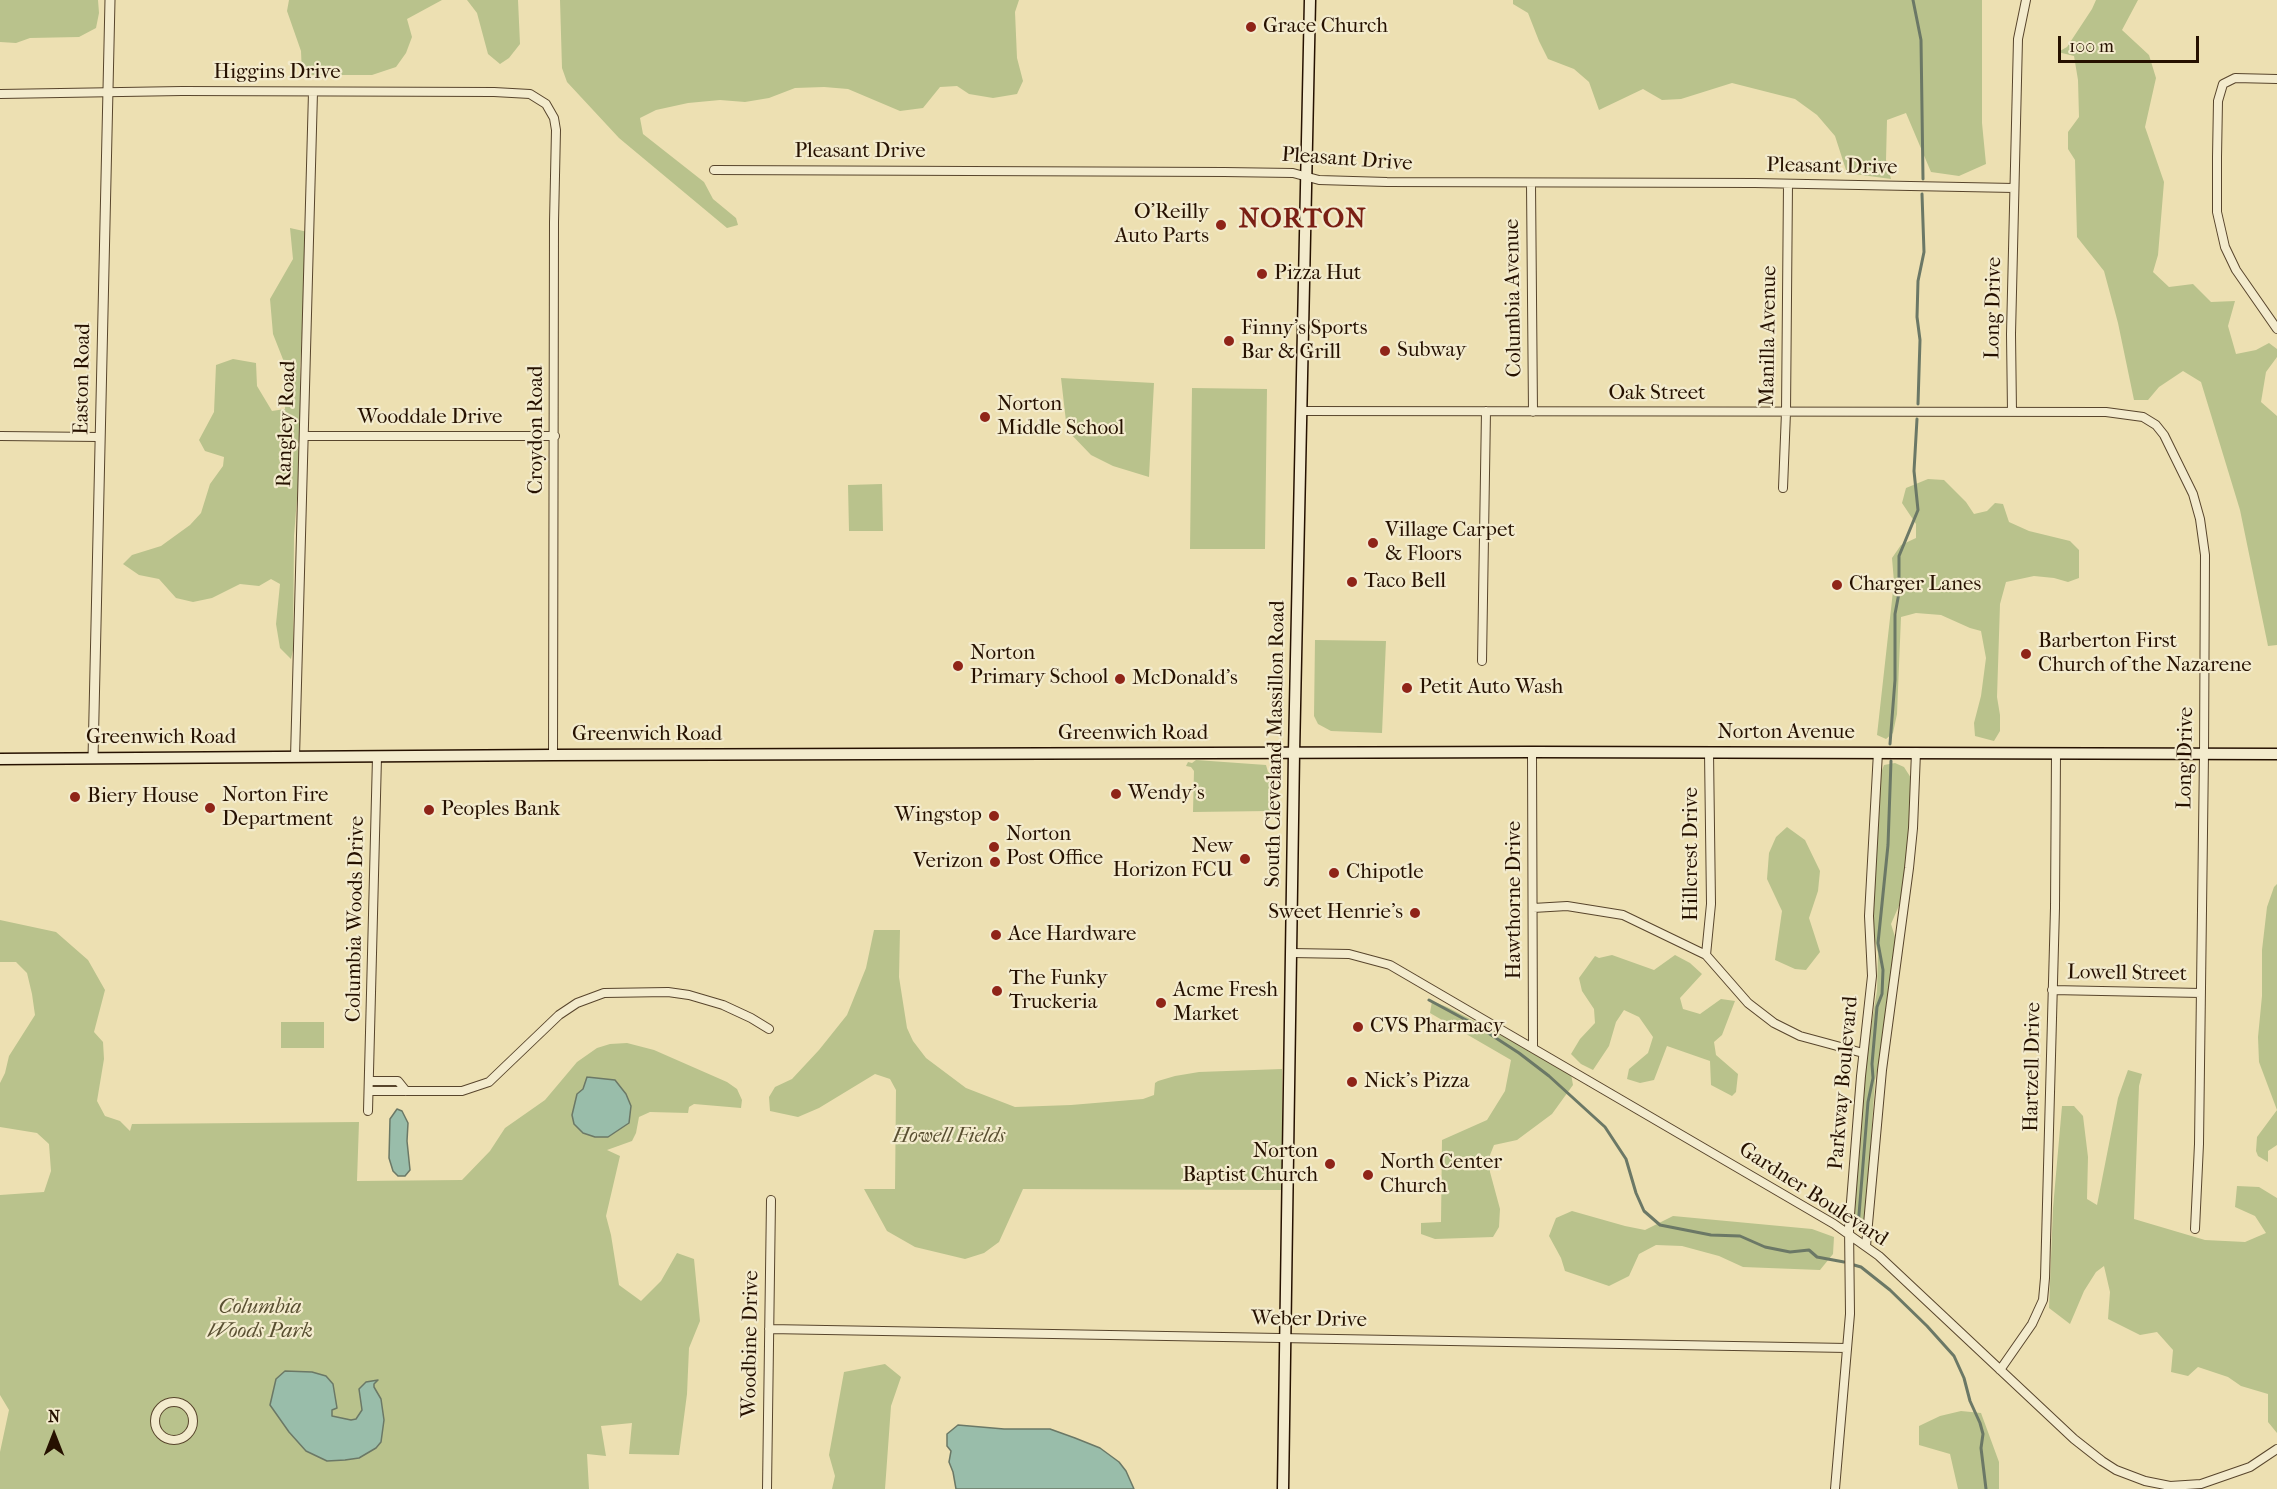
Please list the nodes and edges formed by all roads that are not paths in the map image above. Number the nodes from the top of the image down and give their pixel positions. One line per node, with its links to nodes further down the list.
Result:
1 (110, 0): 7 (street, Easton Road)
2 (1310, 0): 10 (main road, South Cleveland Massillon Road)
3 (2026, 0): 13 (street, Long Drive)
4 (2277, 79): 14 (street)
5 (313, 92): 7 (street, Higgins Drive); 8 (street, Higgins Drive); 21 (street, Rangley Road)
6 (0, 94): 7 (street, Higgins Drive)
7 (108, 94): 23 (street, Easton Road)
8 (549, 107): 22 (street, Croydon Road)
9 (714, 170): 10 (street, Pleasant Drive)
10 (1306, 177): 11 (street, Pleasant Drive); 15 (main road, South Cleveland Massillon Road)
11 (1531, 184): 12 (street, Pleasant Drive); 17 (street, Columbia Avenue)
12 (1788, 184): 13 (street, Pleasant Drive); 18 (street, Manilla Avenue)
13 (2014, 188): 19 (street, Long Drive)
14 (2277, 329)
15 (1301, 411): 16 (street, Oak Street); 30 (main road, South Cleveland Massillon Road)
16 (1486, 411): 17 (street, Oak Street); 25 (street)
17 (1533, 412): 18 (street, Oak Street)
18 (1786, 412): 19 (street, Oak Street); 24 (street, Manilla Avenue)
19 (2012, 412): 32 (street, Long Drive)
20 (0, 436): 23 (street)
21 (305, 436): 22 (street, Wooddale Drive); 35 (street, Rangley Road)
22 (555, 436): 34 (street, Croydon Road)
23 (99, 437): 37 (street, Easton Road)
24 (1783, 488)
25 (1482, 661)
26 (1532, 752): 27 (main road, Norton Avenue); 30 (main road, Norton Avenue); 39 (street, Hawthorne Drive)
27 (1709, 752): 28 (main road, Norton Avenue); 41 (street, Hillcrest Drive)
28 (1878, 752): 29 (main road, Norton Avenue); 46 (street, Parkway Boulevard)
29 (1916, 752): 31 (main road, Norton Avenue); 54 (street, Parkway Boulevard)
30 (1294, 753): 34 (main road, Greenwich Road); 40 (main road, South Cleveland Massillon Road)
31 (2056, 753): 32 (main road, Norton Avenue); 42 (street, Hartzell Drive)
32 (2204, 754): 33 (main road, Norton Avenue); 43 (street, Long Drive)
33 (2277, 754)
34 (553, 755): 36 (main road, Greenwich Road)
35 (296, 757): 36 (main road, Greenwich Road); 37 (main road, Greenwich Road)
36 (377, 757): 47 (street, Columbia Woods Drive)
37 (93, 758): 38 (main road, Greenwich Road)
38 (0, 759)
39 (1533, 908): 41 (street); 45 (street, Hawthorne Drive)
40 (1292, 953): 45 (street, Gardner Boulevard); 56 (main road, South Cleveland Massillon Road)
41 (1706, 955): 46 (street)
42 (2052, 990): 43 (street, Lowell Street); 58 (street, Hartzell Drive)
43 (2201, 993): 52 (street, Long Drive)
44 (769, 1029): 49 (street)
45 (1533, 1047): 53 (street, Gardner Boulevard)
46 (1863, 1053): 53 (street, Parkway Boulevard)
47 (370, 1081): 48 (street, Columbia Woods Drive); 49 (street)
48 (369, 1090): 49 (street); 50 (street, Columbia Woods Drive)
49 (406, 1090)
50 (368, 1111)
51 (771, 1200): 55 (street, Woodbine Drive)
52 (2195, 1229)
53 (1849, 1234): 54 (street, Gardner Boulevard); 57 (street, Parkway Boulevard)
54 (1866, 1246): 58 (street, Gardner Boulevard)
55 (769, 1329): 56 (street, Weber Drive); 62 (street, Woodbine Drive)
56 (1286, 1337): 57 (street, Weber Drive); 63 (main road, South Cleveland Massillon Road)
57 (1848, 1348): 64 (street, Parkway Boulevard)
58 (2000, 1370): 61 (street, Gardner Boulevard)
59 (178, 1402): 59 (street)
60 (2277, 1449): 61 (street, Gardner Boulevard)
61 (2177, 1488)
62 (767, 1489)
63 (1283, 1489)
64 (1835, 1489)

